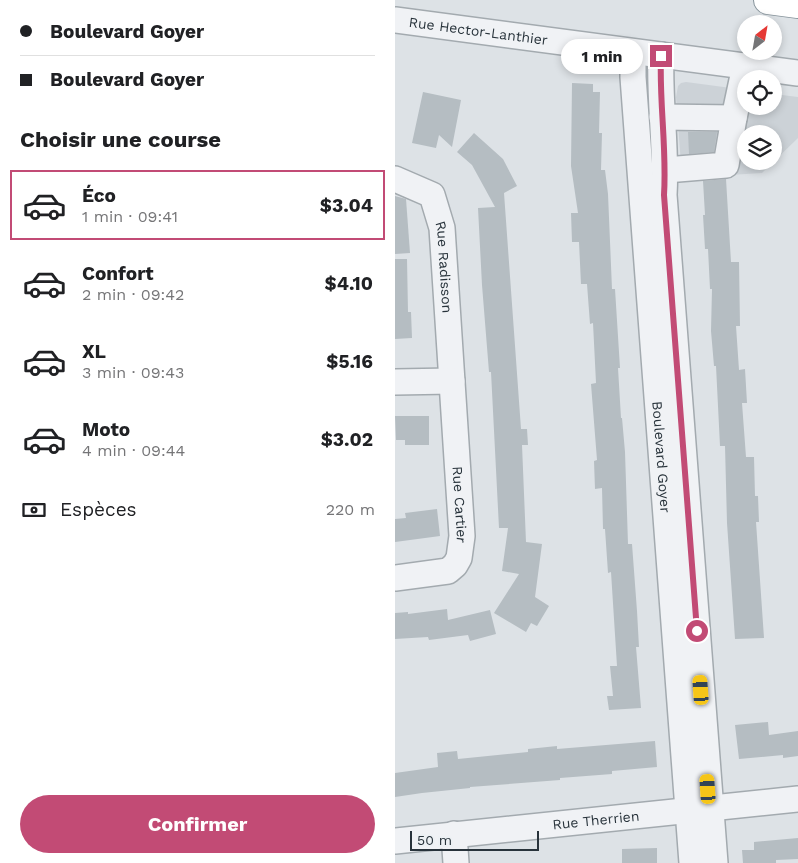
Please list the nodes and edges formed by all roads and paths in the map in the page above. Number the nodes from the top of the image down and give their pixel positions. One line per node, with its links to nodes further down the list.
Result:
1 (767, 0): 2 (highway)
2 (798, 4)
3 (395, 20): 4 (street, Rue Hector-Lanthier)
4 (633, 52): 5 (street, Rue Hector-Lanthier); 16 (street, Boulevard Goyer)
5 (661, 56): 6 (street, Rue Hector-Lanthier); 8 (street, Boulevard Goyer)
6 (745, 66): 7 (street, Rue Hector-Lanthier); 9 (street)
7 (798, 73)
8 (662, 117): 9 (street); 10 (street, Boulevard Goyer)
9 (734, 118): 10 (street)
10 (666, 170): 16 (street, Boulevard Goyer)
11 (395, 179): 12 (street, Rue Radisson)
12 (452, 381): 13 (street); 14 (street, Rue Cartier)
13 (395, 382)
14 (395, 578)
15 (798, 800): 16 (street, Rue Therrien)
16 (699, 809): 17 (street, Rue Therrien); 20 (street, Boulevard Goyer); 21 (street, Boulevard Goyer)
17 (454, 834): 18 (street, Rue Therrien); 19 (street)
18 (395, 841)
19 (457, 863)
20 (692, 863)
21 (715, 863)

